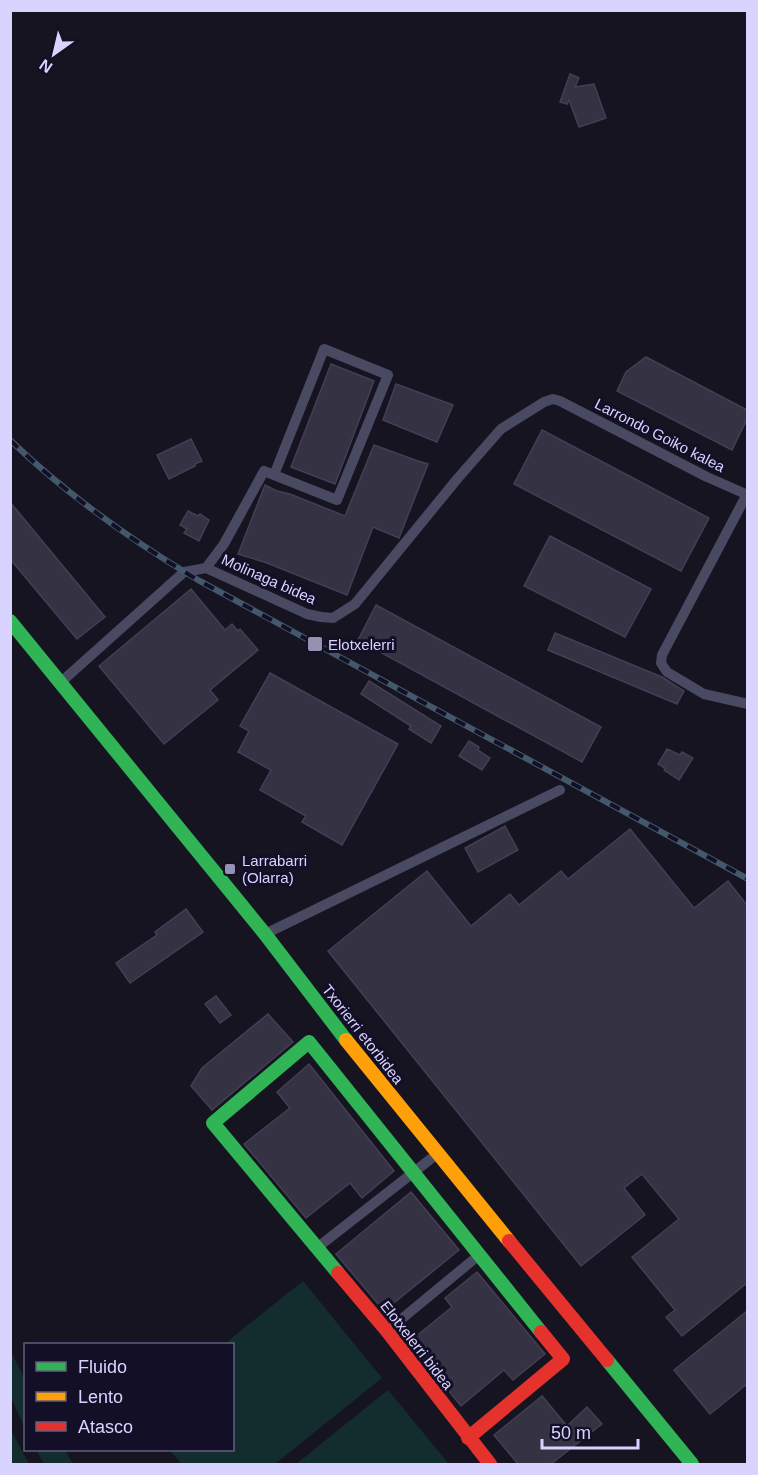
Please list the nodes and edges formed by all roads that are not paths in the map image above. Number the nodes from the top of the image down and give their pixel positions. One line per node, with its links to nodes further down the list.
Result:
1 (560, 401): 3 (street, Larrondo Goiko kalea); 4 (street, Molinaga bidea)
2 (274, 475): 2 (street); 4 (street)
3 (747, 495): 7 (street)
4 (206, 568): 6 (street, Molinaga bidea)
5 (10, 621): 6 (street, Txorierri etorbidea)
6 (60, 683): 9 (street, Txorierri etorbidea)
7 (747, 704)
8 (560, 790): 9 (street)
9 (265, 934): 10 (street, Txorierri etorbidea)
10 (437, 1154): 11 (street); 17 (street, Txorierri etorbidea)
11 (414, 1173): 12 (street); 12 (street, Elotxelerri bidea); 13 (street)
12 (318, 1247): 14 (street, Elotxelerri bidea)
13 (479, 1255): 14 (street); 15 (street)
14 (387, 1331): 15 (street, Elotxelerri bidea)
15 (468, 1438): 16 (street, Elotxelerri bidea)
16 (490, 1464)
17 (692, 1464)

